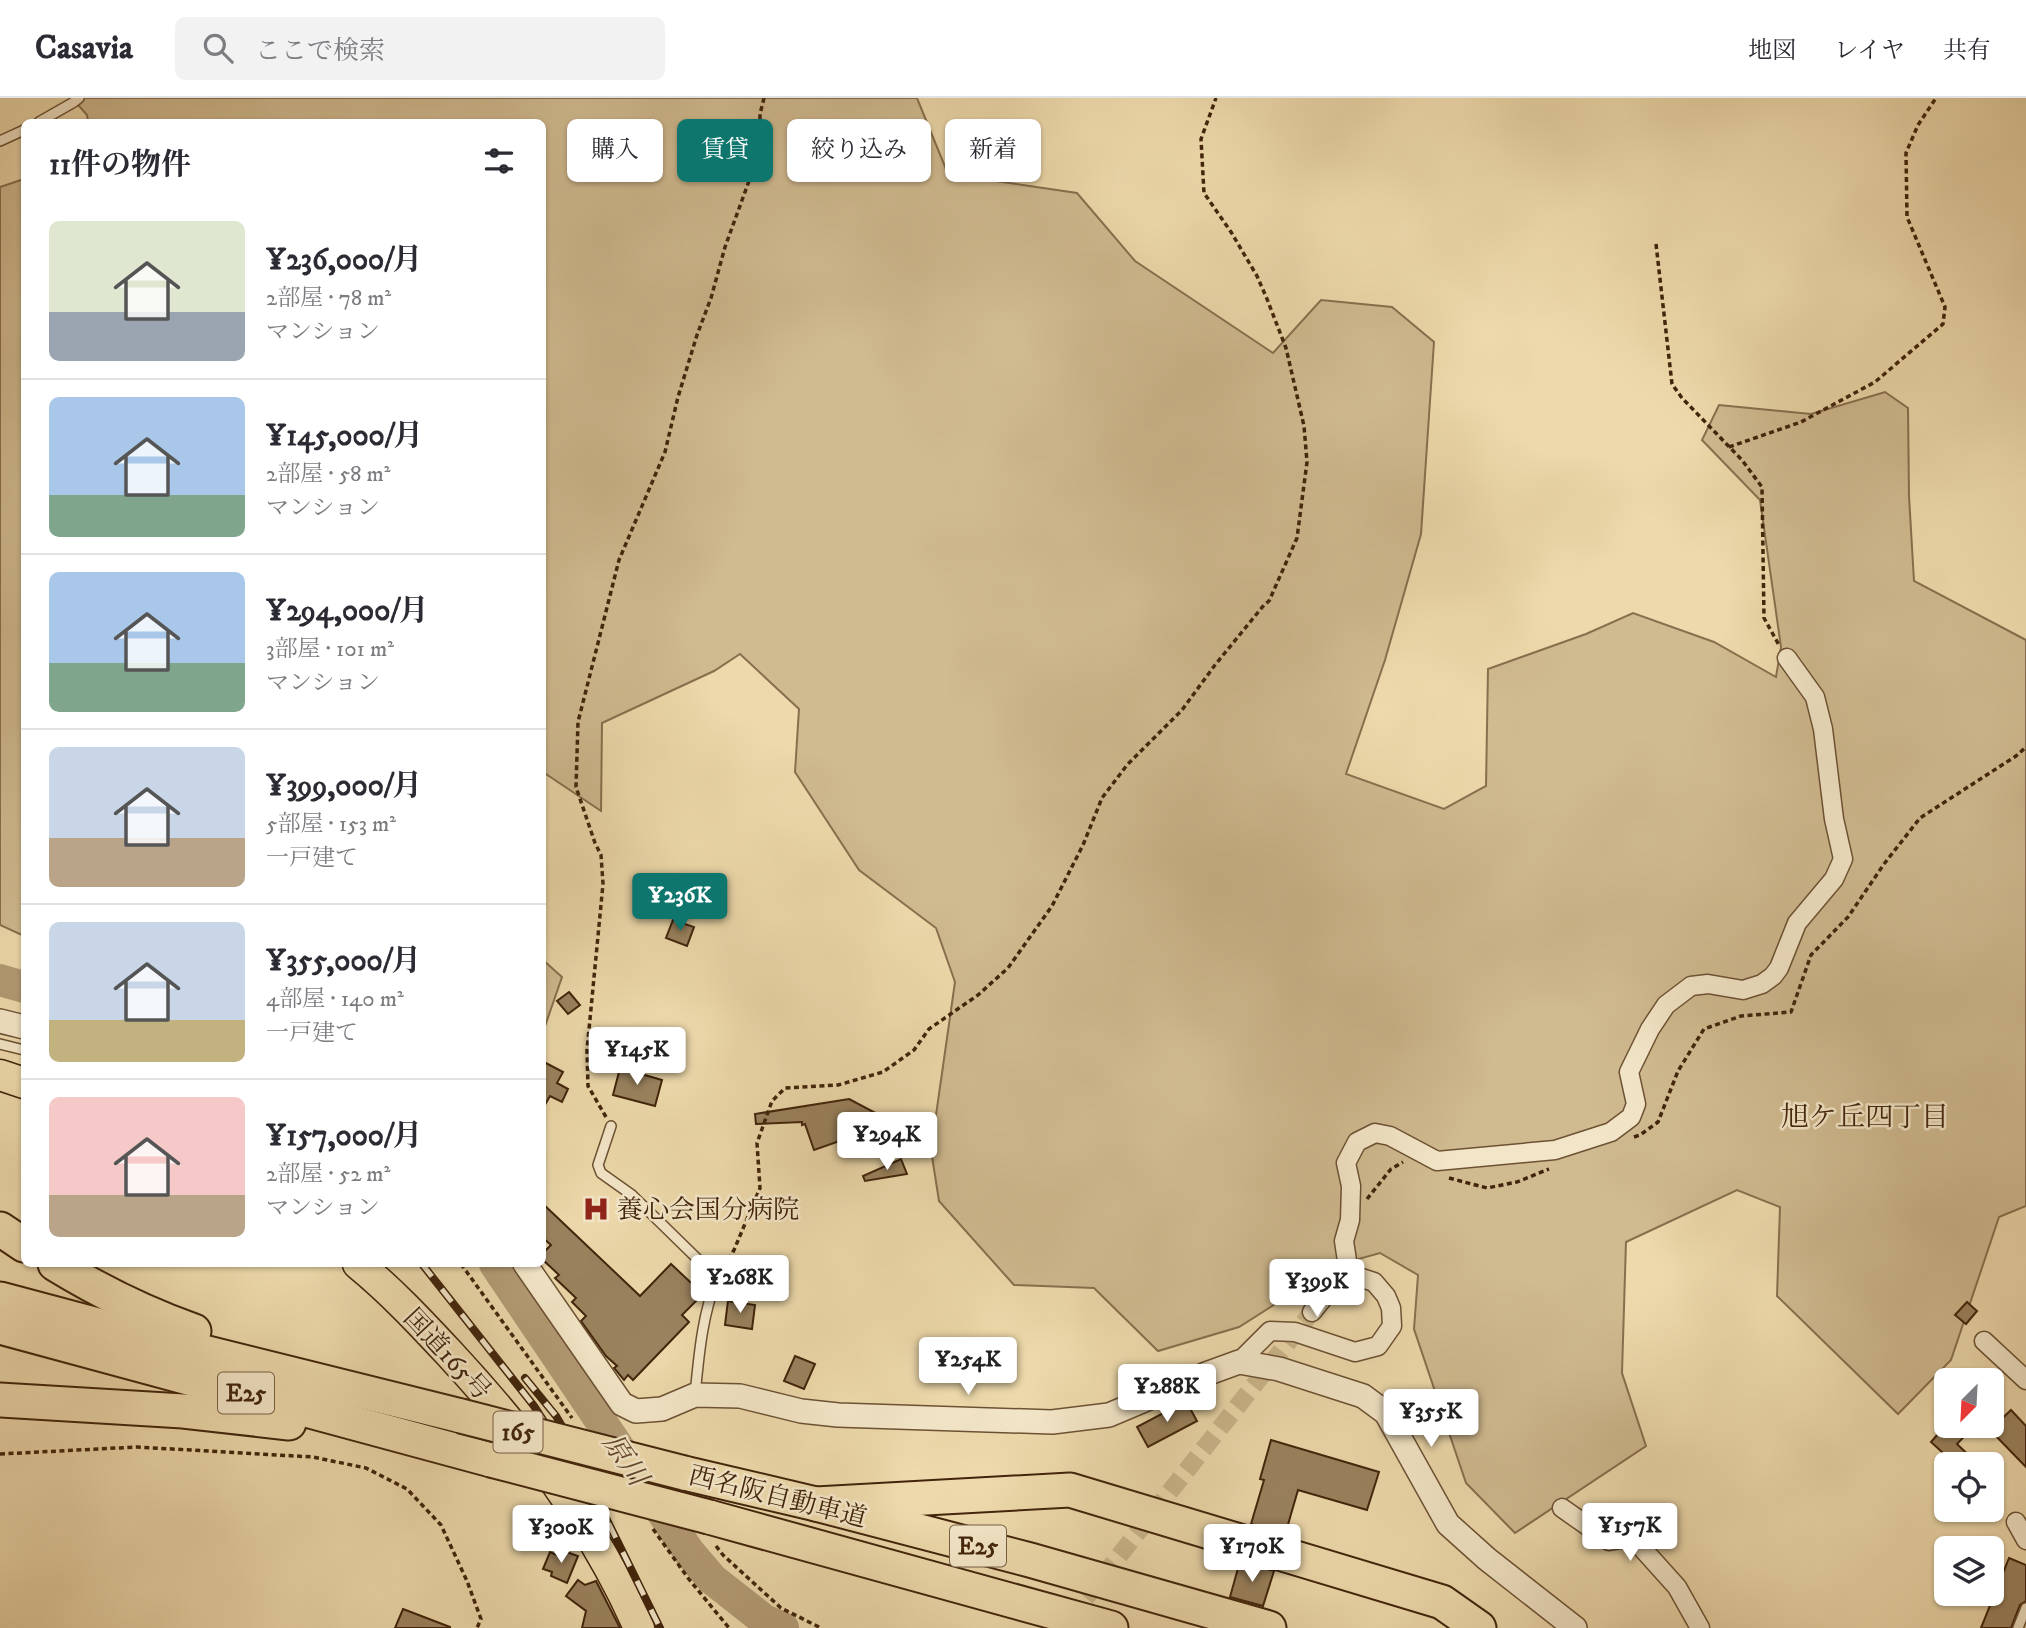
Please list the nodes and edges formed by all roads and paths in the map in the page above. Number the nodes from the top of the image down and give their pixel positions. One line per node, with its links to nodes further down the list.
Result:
1 (79, 98): 5 (lane)
2 (764, 98): 18 (path)
3 (1216, 98): 30 (path)
4 (1936, 98): 9 (path)
5 (45, 119)
6 (21, 131): 7 (lane)
7 (0, 141)
8 (1656, 244): 9 (path)
9 (1729, 447): 10 (path)
10 (1787, 658): 23 (street)
11 (2026, 747): 19 (path)
12 (0, 1021): 13 (street)
13 (21, 1026)
14 (0, 1044): 15 (lane)
15 (21, 1049)
16 (0, 1075): 17 (highway)
17 (21, 1082)
18 (611, 1126): 30 (lane)
19 (1629, 1138)
20 (1558, 1165): 22 (path)
21 (1411, 1166): 23 (path)
22 (1442, 1176)
23 (1350, 1220): 29 (street)
24 (0, 1229): 25 (highway)
25 (21, 1243)
26 (60, 1267): 39 (highway)
27 (361, 1267): 48 (highway, 国道165号 / 165)
28 (527, 1267): 37 (street)
29 (1349, 1274): 32 (street); 35 (street)
30 (718, 1278): 37 (lane)
31 (0, 1299): 39 (highway, 西名阪自動車道 / E25)
32 (1312, 1312)
33 (0, 1327): 41 (highway, 西名阪自動車道 / E25)
34 (1984, 1341): 36 (street)
35 (1239, 1362): 37 (street); 52 (street)
36 (2026, 1380)
37 (695, 1395)
38 (0, 1399): 41 (highway)
39 (461, 1416): 42 (highway, 西名阪自動車道 / E25, bridge)
40 (0, 1454): 47 (path)
41 (491, 1460): 49 (highway, 西名阪自動車道 / E25, bridge)
42 (816, 1504): 50 (highway, 西名阪自動車道 / E25); 51 (highway)
43 (1562, 1508): 53 (street)
44 (2016, 1522): 45 (street)
45 (2026, 1540)
46 (2026, 1608): 54 (lane)
47 (477, 1628)
48 (639, 1628)
49 (1111, 1628)
50 (1269, 1628)
51 (1479, 1628)
52 (1576, 1628)
53 (1700, 1628)
54 (2018, 1628)

